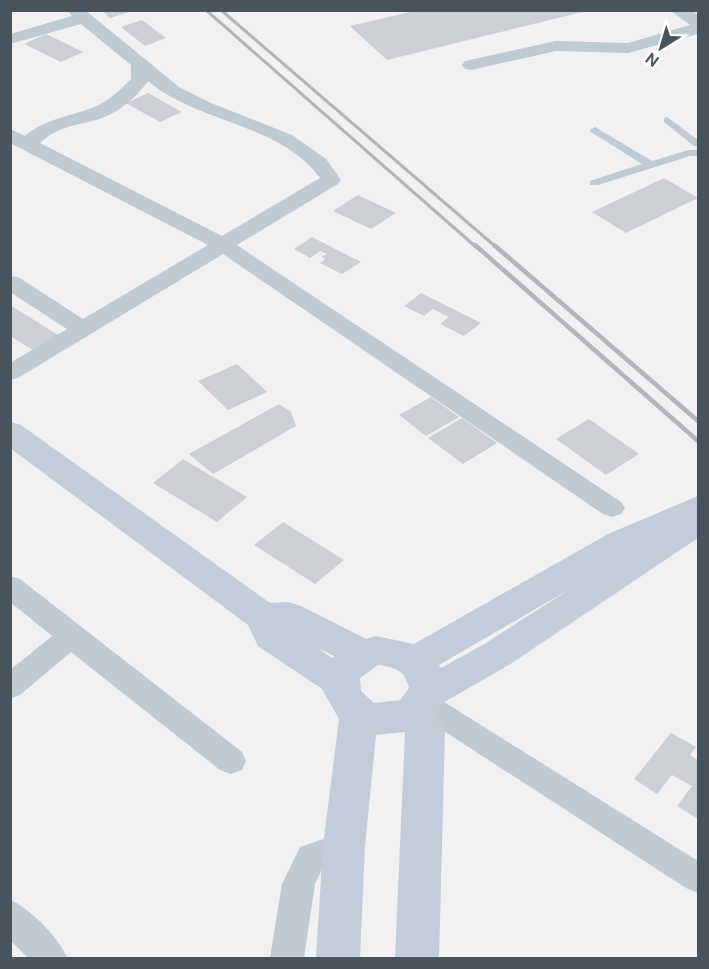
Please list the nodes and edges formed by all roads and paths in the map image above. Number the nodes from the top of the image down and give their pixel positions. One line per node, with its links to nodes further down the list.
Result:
1 (678, 10): 3 (street)
2 (79, 14): 4 (street); 5 (street)
3 (699, 26): 6 (street)
4 (10, 39)
5 (140, 64): 9 (street); 14 (street)
6 (471, 65)
7 (667, 120): 10 (lane)
8 (596, 130): 12 (lane)
9 (19, 139): 14 (street)
10 (699, 144)
11 (699, 153): 12 (lane)
12 (650, 165): 13 (lane)
13 (594, 183)
14 (223, 244): 16 (street); 19 (street)
15 (10, 282): 16 (street)
16 (82, 329): 17 (street)
17 (10, 373)
18 (10, 432): 23 (street)
19 (612, 508)
20 (690, 521): 25 (street)
21 (10, 586): 22 (street)
22 (71, 636): 24 (street); 26 (street)
23 (354, 683): 25 (street); 25 (street); 27 (street)
24 (10, 687)
25 (420, 692): 28 (street); 33 (street)
26 (231, 761)
27 (344, 846): 31 (street); 32 (street)
28 (699, 878)
29 (10, 915): 30 (street)
30 (50, 958)
31 (287, 958)
32 (338, 958)
33 (417, 958)

